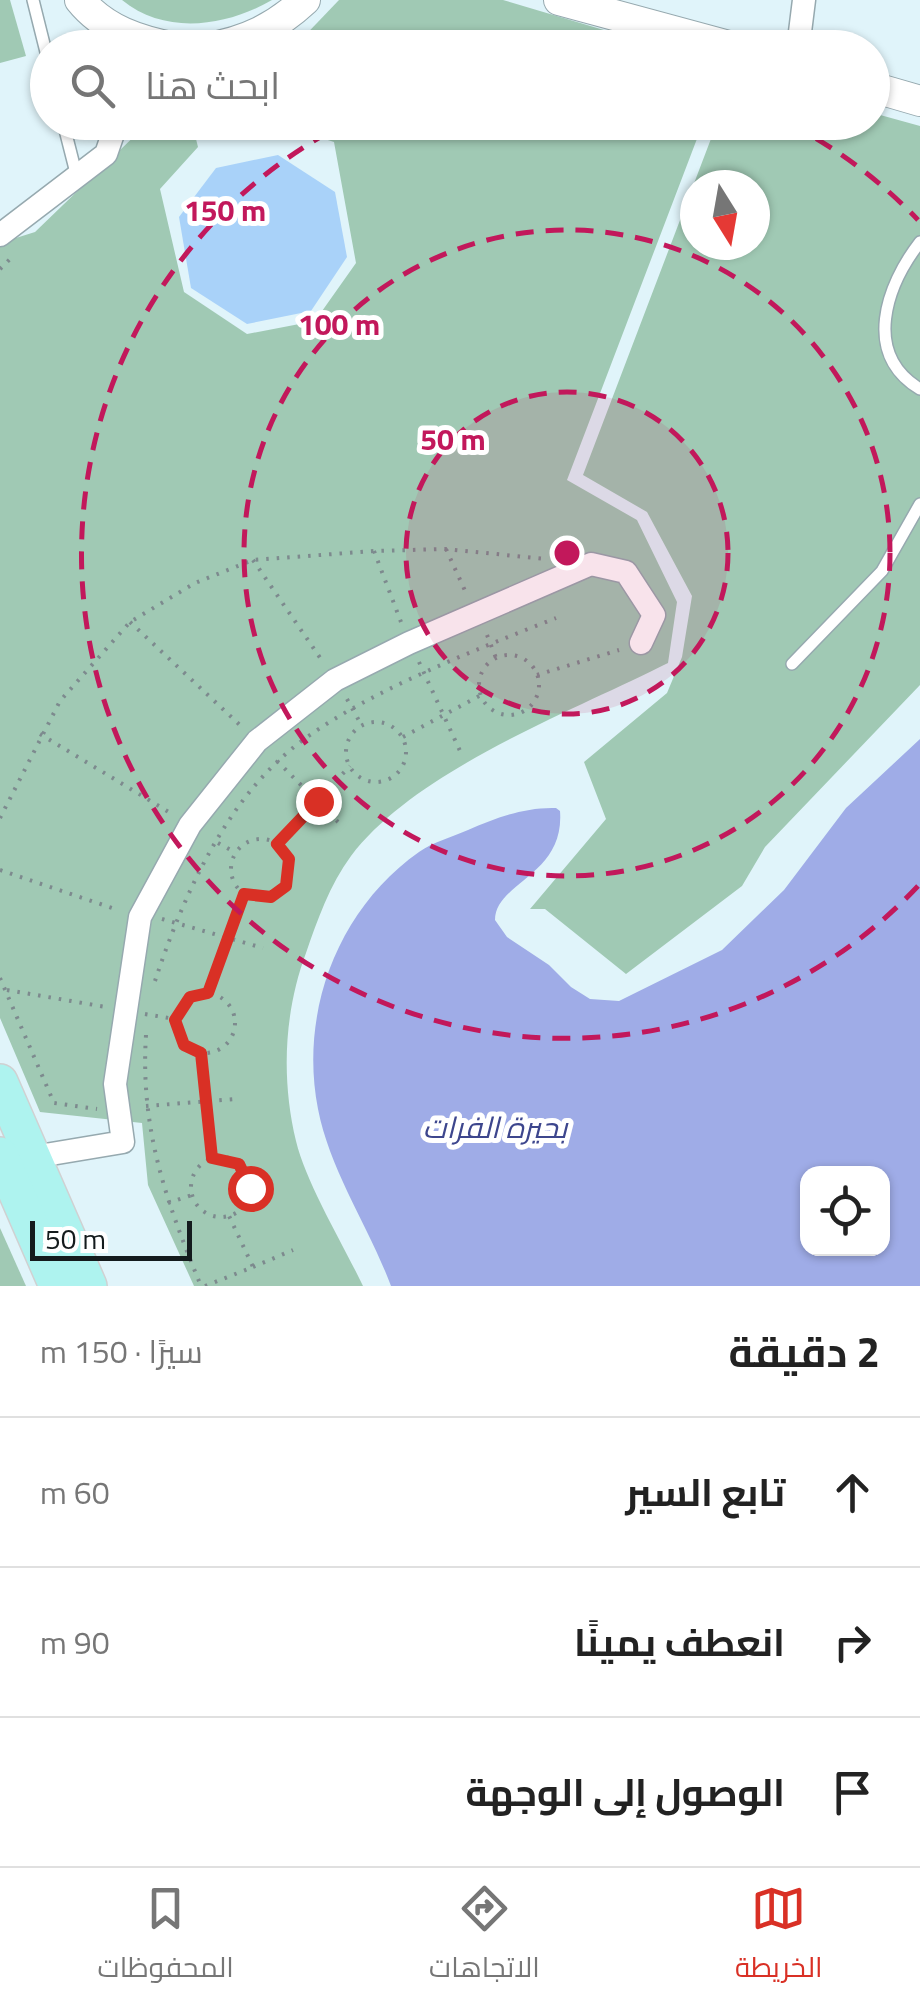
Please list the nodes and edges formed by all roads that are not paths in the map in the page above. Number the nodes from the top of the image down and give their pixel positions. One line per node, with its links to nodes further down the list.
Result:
1 (33, 0): 6 (lane)
2 (80, 0): 7 (main road)
3 (305, 0): 8 (main road)
4 (558, 0): 9 (main road)
5 (804, 0): 10 (street)
6 (40, 30)
7 (117, 30)
8 (268, 30)
9 (669, 30)
10 (800, 30)
11 (890, 92): 12 (main road)
12 (920, 101)
13 (67, 140): 15 (lane)
14 (111, 140): 15 (street)
15 (76, 177): 16 (street)
16 (0, 235)
17 (920, 242): 18 (lane)
18 (920, 390)
19 (920, 504): 21 (lane)
20 (641, 643): 23 (street)
21 (792, 664)
22 (0, 1082): 23 (main road)
23 (9, 1161): 24 (main road); 25 (main road)
24 (57, 1286)
25 (89, 1286)

